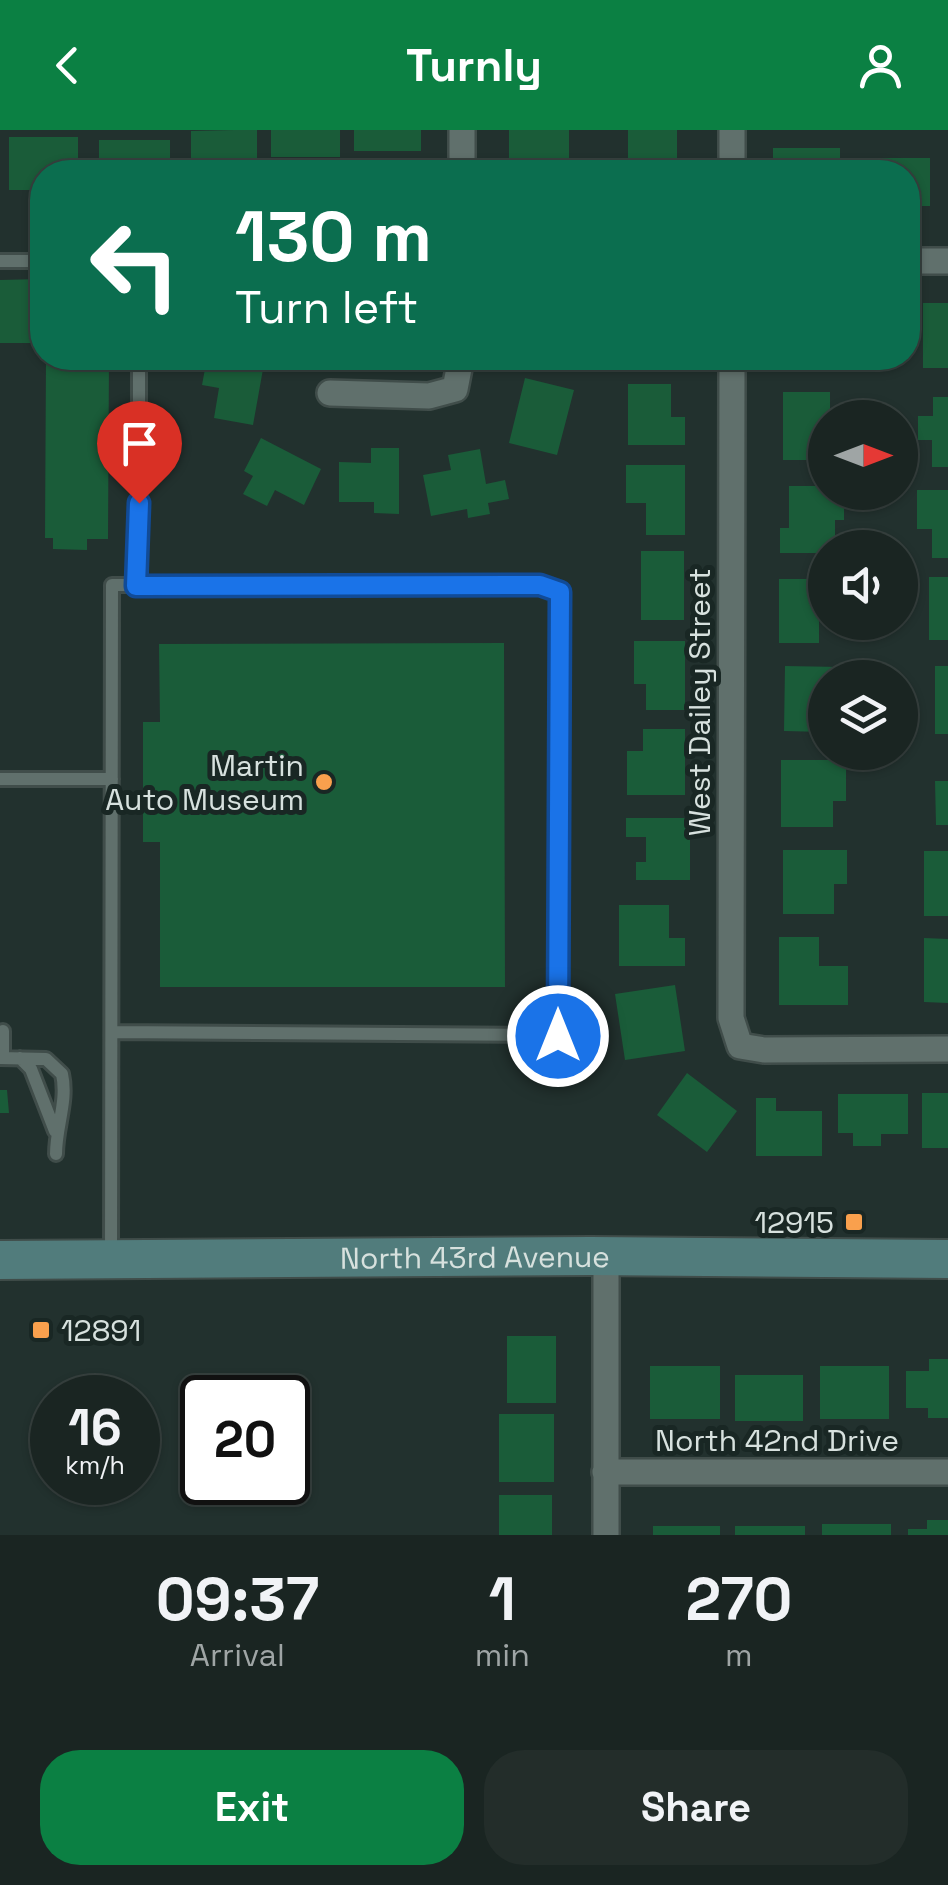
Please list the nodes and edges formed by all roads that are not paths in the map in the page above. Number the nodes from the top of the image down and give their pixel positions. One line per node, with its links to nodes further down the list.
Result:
1 (462, 130): 3 (street)
2 (732, 130): 4 (street)
3 (462, 160)
4 (732, 160)
5 (0, 261): 6 (lane)
6 (30, 261)
7 (920, 261): 8 (street)
8 (948, 261)
9 (139, 370): 13 (lane)
10 (459, 370): 12 (street)
11 (732, 370): 18 (street, West Dailey Street)
12 (330, 393)
13 (136, 586): 15 (lane); 17 (lane)
14 (0, 779): 15 (lane)
15 (112, 779): 17 (lane)
16 (4, 1031): 19 (lane)
17 (112, 1032): 26 (lane)
18 (948, 1049)
19 (2, 1058): 20 (lane)
20 (20, 1058): 21 (lane); 21 (lane)
21 (56, 1133): 22 (lane)
22 (56, 1154)
23 (606, 1256): 25 (main road, North 43rd Avenue); 26 (main road, North 43rd Avenue); 27 (street)
24 (0, 1260): 26 (main road, North 43rd Avenue)
25 (948, 1260)
26 (111, 1261)
27 (606, 1472): 28 (street, North 42nd Drive); 29 (street)
28 (948, 1472)
29 (606, 1535)

